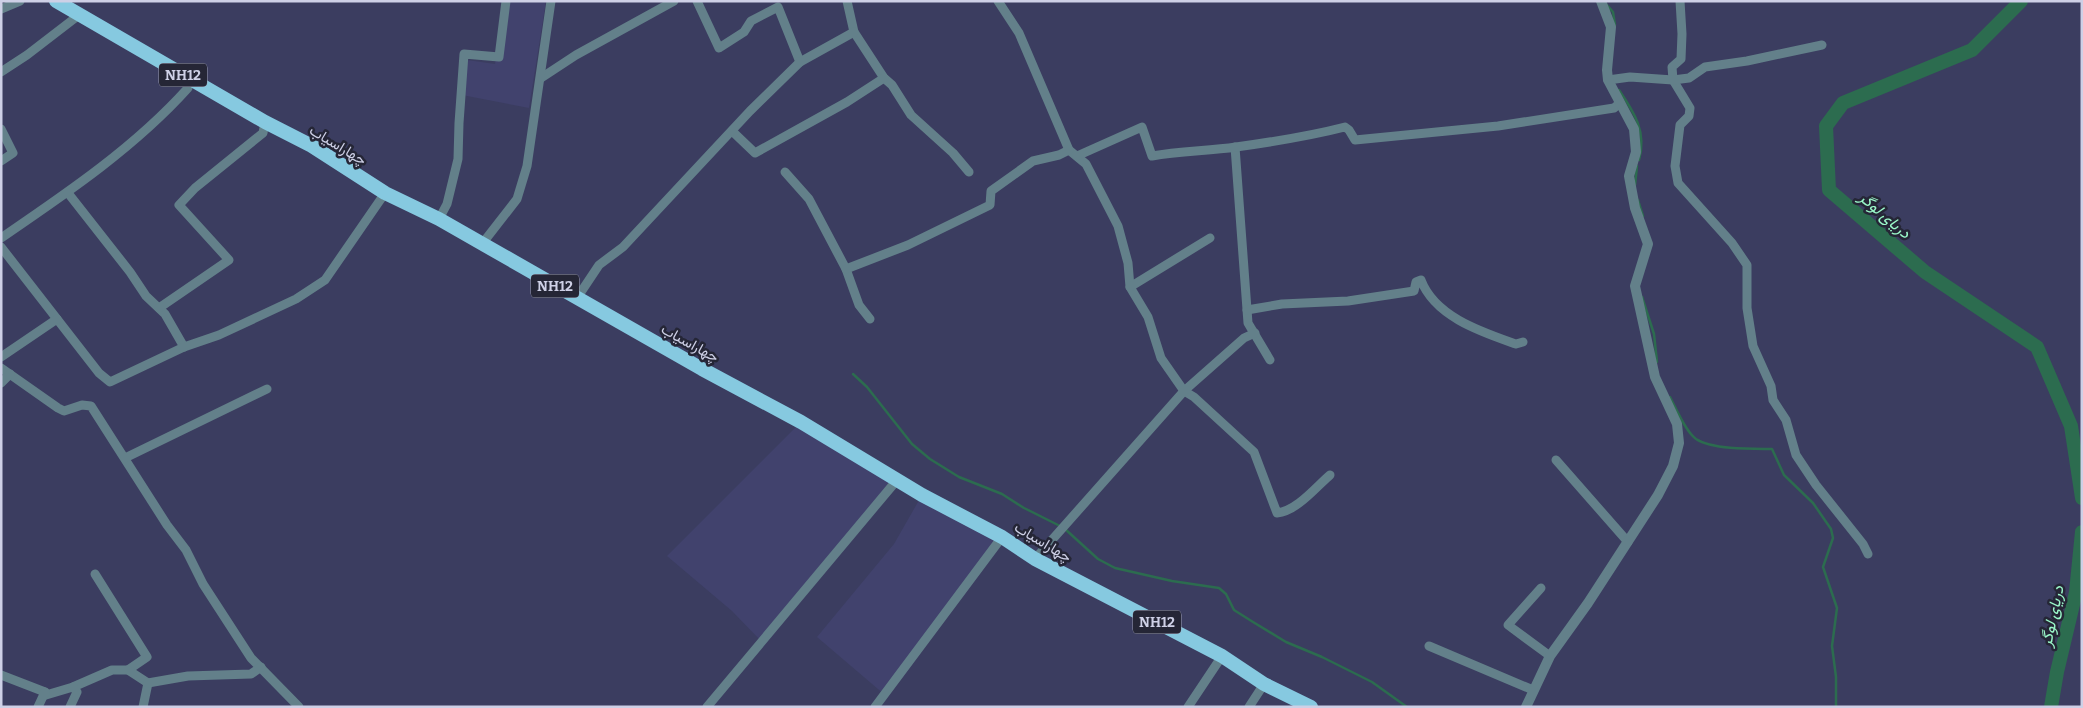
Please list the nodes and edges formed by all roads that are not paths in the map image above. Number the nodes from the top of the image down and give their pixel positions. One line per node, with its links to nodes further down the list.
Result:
1 (20, 1): 11 (street)
2 (56, 1): 12 (highway, چهاراسیاب / NH12)
3 (506, 1): 34 (street)
4 (551, 1): 18 (street)
5 (674, 1): 18 (street)
6 (698, 1): 15 (street)
7 (847, 1): 13 (street)
8 (998, 1): 27 (street)
9 (1601, 1): 20 (street)
10 (1680, 1): 21 (street)
11 (1, 9)
12 (79, 15): 16 (street); 17 (highway, چهاراسیاب / NH12)
13 (854, 32): 15 (street); 19 (street)
14 (1822, 45): 21 (street)
15 (800, 62): 25 (street)
16 (1, 72)
17 (188, 77): 23 (highway, چهاراسیاب / NH12); 32 (street)
18 (541, 78): 37 (street)
19 (884, 78): 25 (street); 31 (street)
20 (1608, 80): 21 (street); 22 (street)
21 (1673, 80): 62 (street)
22 (1620, 102): 26 (street); 61 (street)
23 (265, 122): 33 (highway, چهاراسیاب / NH12); 42 (street)
24 (1, 129): 29 (street)
25 (732, 131): 41 (street)
26 (1235, 147): 28 (street); 43 (street)
27 (1069, 150): 28 (street); 39 (street)
28 (1077, 156): 40 (street)
29 (1, 161)
30 (785, 172): 39 (street)
31 (969, 172)
32 (68, 193): 35 (street); 42 (street)
33 (384, 193): 34 (highway, چهاراسیاب / NH12); 48 (street)
34 (439, 219): 37 (highway, چهاراسیاب / NH12)
35 (1, 238)
36 (1210, 238): 40 (street)
37 (482, 244): 41 (highway, چهاراسیاب / NH12)
38 (1, 247): 44 (street)
39 (846, 269): 45 (street)
40 (1130, 287): 55 (street)
41 (577, 298): 59 (highway, چهاراسیاب / NH12)
42 (159, 308): 48 (street)
43 (1247, 310): 46 (street); 47 (street)
44 (58, 319): 48 (street); 49 (street)
45 (870, 319)
46 (1255, 333): 50 (street); 55 (street)
47 (1524, 342)
48 (184, 347)
49 (1, 357)
50 (1270, 360)
51 (1, 368): 52 (street)
52 (10, 374): 53 (street); 56 (street)
53 (1, 383)
54 (266, 389): 56 (street)
55 (1184, 391): 58 (street); 63 (street)
56 (125, 458): 69 (street)
57 (1556, 460): 61 (street)
58 (1330, 475)
59 (897, 480): 60 (highway, چهاراسیاب / NH12); 81 (street)
60 (1002, 537): 63 (highway, چهاراسیاب / NH12); 82 (street)
61 (1628, 542): 68 (street)
62 (1868, 554)
63 (1035, 559): 67 (highway, چهاراسیاب / NH12)
64 (95, 574): 70 (street)
65 (1541, 588): 68 (street)
66 (1429, 646): 75 (street)
67 (1222, 656): 73 (highway, چهاراسیاب / NH12); 83 (street)
68 (1550, 656): 75 (street)
69 (260, 667): 72 (street); 80 (street)
70 (128, 670): 72 (street); 74 (street)
71 (1, 675): 76 (street)
72 (148, 683): 79 (street)
73 (1264, 684): 84 (street); 85 (highway, چهاراسیاب / NH12)
74 (73, 687): 76 (street); 78 (street)
75 (1533, 690): 86 (street)
76 (45, 692): 77 (street)
77 (38, 707)
78 (70, 707)
79 (143, 707)
80 (299, 707)
81 (707, 707)
82 (875, 707)
83 (1188, 707)
84 (1249, 707)
85 (1311, 707)
86 (1526, 707)

